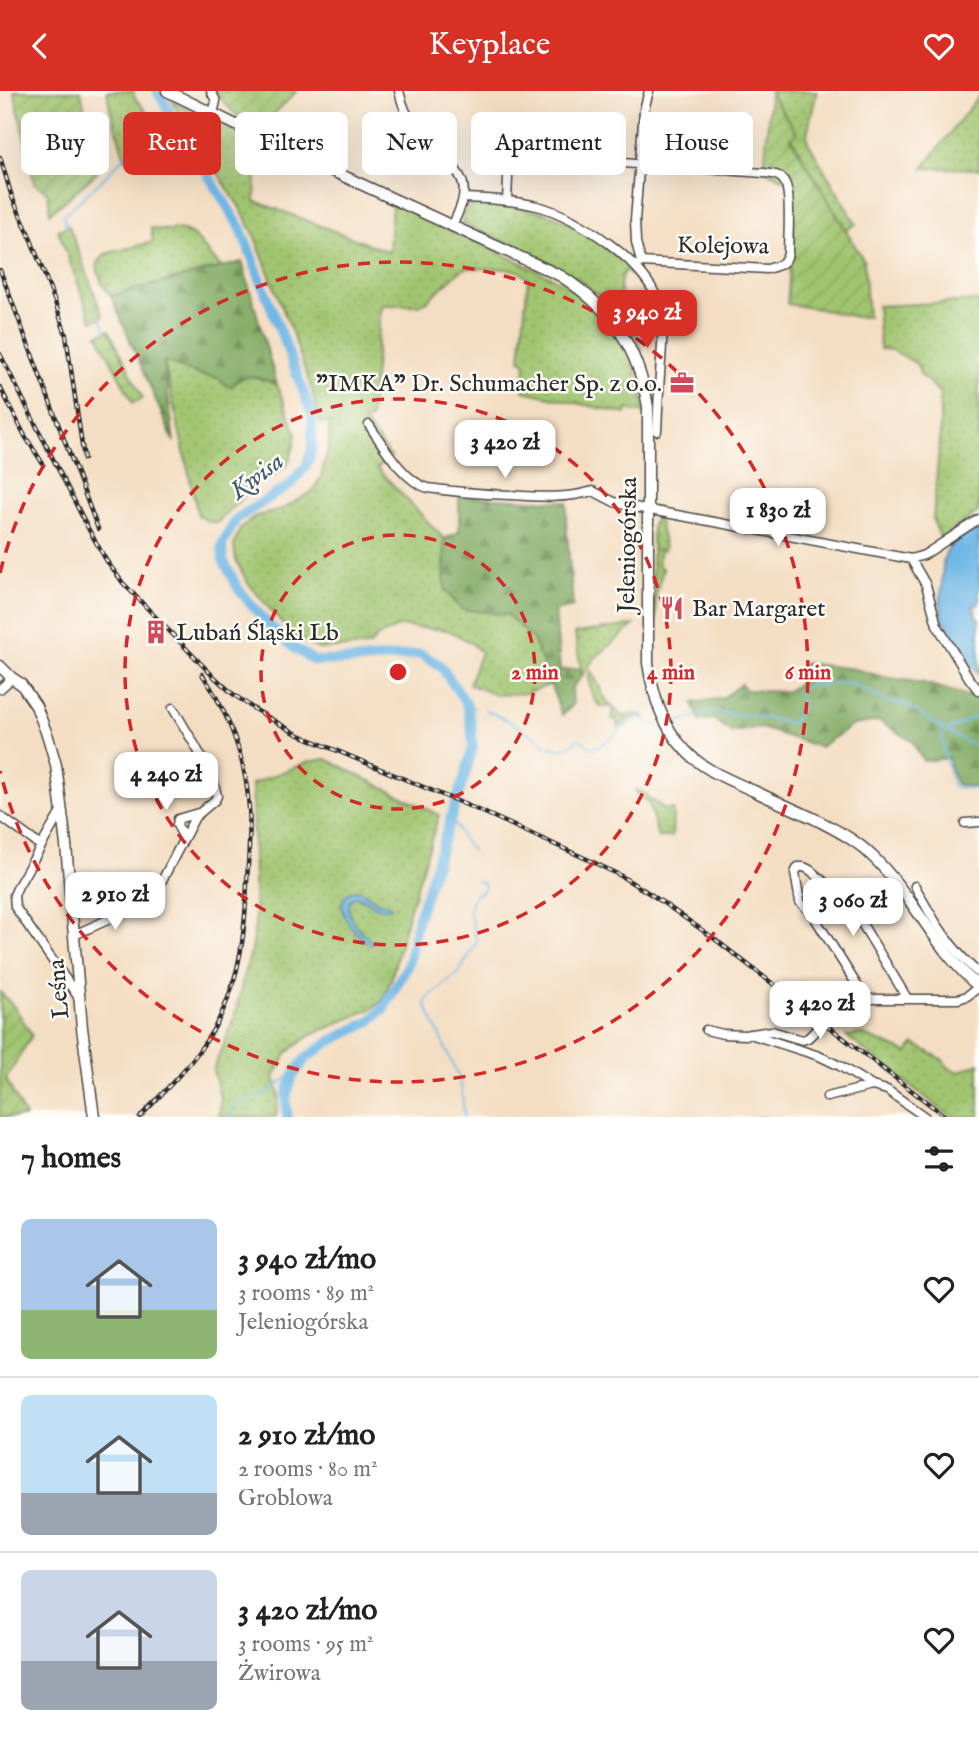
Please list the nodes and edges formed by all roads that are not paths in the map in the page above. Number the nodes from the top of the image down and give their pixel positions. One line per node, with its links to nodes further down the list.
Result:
1 (167, 91): 5 (main road, Jeleniogórska)
2 (212, 91): 6 (street)
3 (399, 91): 11 (street)
4 (648, 94): 7 (street, Kolejowa)
5 (208, 112)
6 (210, 112)
7 (646, 112)
8 (221, 118): 13 (main road, Jeleniogórska)
9 (640, 165): 12 (street, Kolejowa); 14 (street, Kolejowa)
10 (753, 172): 14 (street, Kolejowa)
11 (463, 198): 12 (street); 13 (street)
12 (507, 201): 14 (street)
13 (452, 226): 17 (main road, Jeleniogórska)
14 (638, 265): 16 (street)
15 (369, 425): 17 (street)
16 (657, 431)
17 (649, 510): 19 (street); 35 (main road, Jeleniogórska)
18 (979, 519): 19 (street)
19 (911, 559): 23 (street)
20 (0, 666): 21 (main road, Leśna)
21 (12, 678): 22 (street); 25 (main road, Leśna)
22 (0, 689)
23 (979, 691)
24 (173, 708): 26 (street)
25 (62, 810): 31 (street); 33 (main road, Leśna)
26 (201, 812): 30 (street); 30 (street)
27 (0, 816): 31 (street)
28 (979, 822): 29 (street)
29 (965, 823)
30 (184, 838): 33 (street)
31 (41, 846): 38 (street)
32 (915, 886): 34 (street)
33 (74, 935): 38 (main road, Leśna)
34 (979, 974)
35 (979, 987): 37 (street)
36 (865, 998): 37 (street); 37 (street); 40 (street, bridge)
37 (907, 998)
38 (80, 1000): 43 (main road, Leśna)
39 (706, 1030): 40 (street)
40 (750, 1034): 41 (street)
41 (872, 1086): 42 (street); 44 (street)
42 (827, 1097)
43 (94, 1117)
44 (925, 1117)

